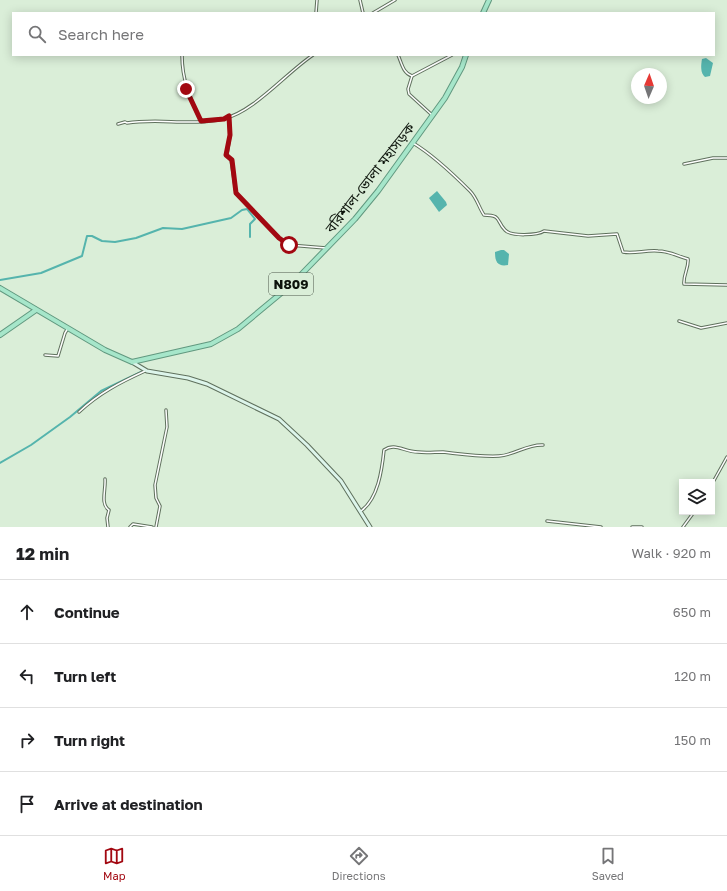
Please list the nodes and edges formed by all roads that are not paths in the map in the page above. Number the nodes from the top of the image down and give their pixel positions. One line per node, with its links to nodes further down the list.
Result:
1 (317, 0): 5 (street)
2 (360, 0): 6 (street)
3 (395, 0): 7 (street)
4 (489, 0): 8 (highway)
5 (316, 12)
6 (363, 12)
7 (375, 12)
8 (483, 12)
9 (182, 56): 17 (street)
10 (312, 56): 15 (street)
11 (398, 56): 14 (street)
12 (450, 56): 14 (street)
13 (466, 56): 16 (highway, বরিশাল-ভোলা মহাসড়ক / N809)
14 (412, 76): 16 (street)
15 (229, 116): 17 (street); 22 (street)
16 (432, 116): 19 (highway, বরিশাল-ভোলা মহাসড়ক / N809)
17 (201, 121): 18 (street)
18 (118, 124)
19 (413, 144): 22 (highway, বরিশাল-ভোলা মহাসড়ক / N809); 23 (street)
20 (727, 158): 21 (street)
21 (684, 164)
22 (329, 248): 34 (highway, বরিশাল-ভোলা মহাসড়ক / N809)
23 (727, 285)
24 (0, 288): 25 (highway)
25 (31, 307): 26 (highway); 28 (highway)
26 (37, 310): 27 (highway); 28 (highway)
27 (42, 314): 28 (highway); 31 (highway)
28 (30, 315): 32 (highway)
29 (679, 321): 30 (street)
30 (727, 323)
31 (68, 328): 33 (street); 34 (highway)
32 (0, 335)
33 (45, 356)
34 (132, 362): 35 (main road)
35 (147, 370): 37 (street); 42 (main road)
36 (166, 410): 48 (street)
37 (79, 412)
38 (543, 445): 42 (street)
39 (727, 457): 41 (street)
40 (105, 479): 45 (street)
41 (715, 479)
42 (361, 511): 49 (main road)
43 (692, 515): 53 (street)
44 (547, 521): 50 (street)
45 (108, 527)
46 (130, 527): 47 (street)
47 (152, 527)
48 (156, 527)
49 (370, 527)
50 (602, 527)
51 (632, 527): 52 (street)
52 (642, 527)
53 (683, 527)

